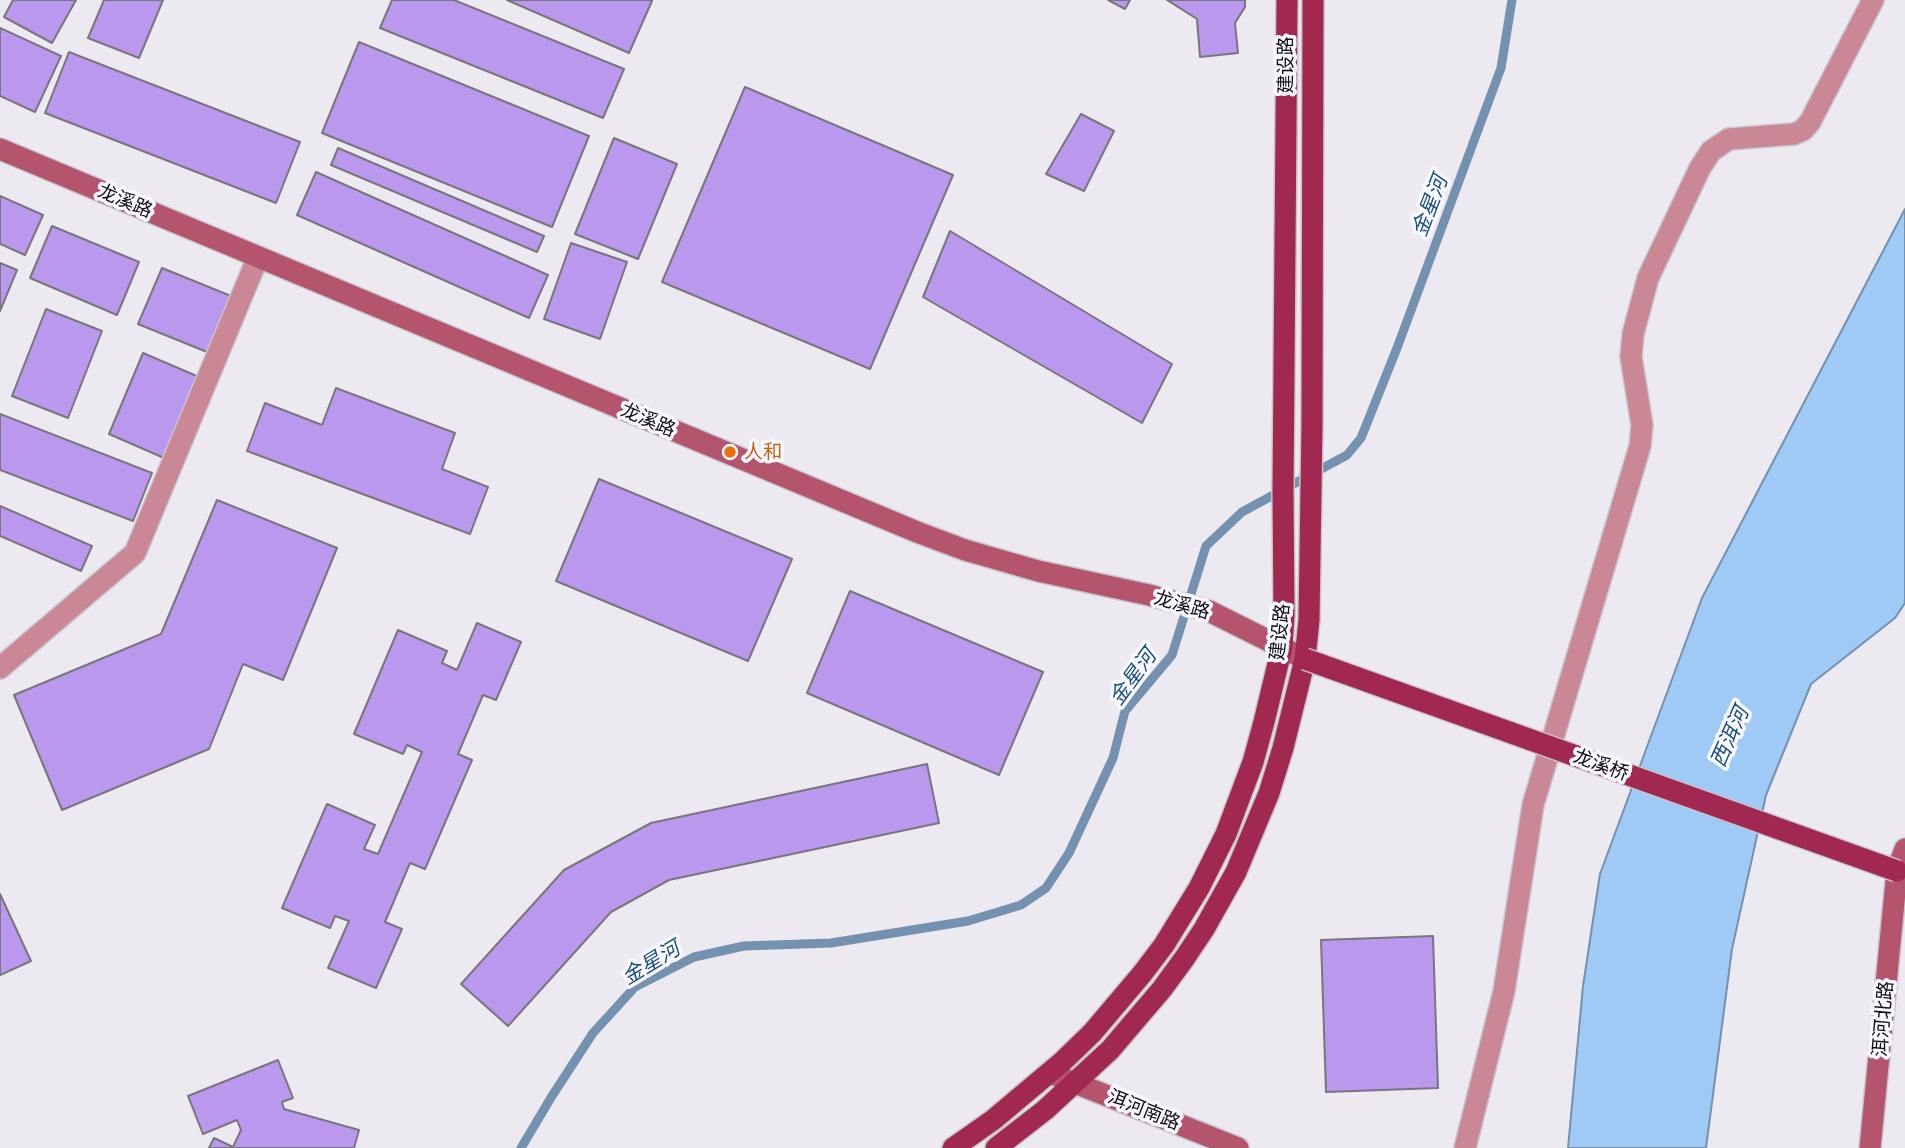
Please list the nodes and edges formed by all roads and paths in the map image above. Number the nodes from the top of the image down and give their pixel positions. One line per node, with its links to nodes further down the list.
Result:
1 (1287, 0): 6 (main road, 建设路)
2 (1313, 0): 7 (main road, 建设路)
3 (1873, 0): 16 (street)
4 (0, 149): 5 (street, 龙溪路)
5 (258, 257): 6 (street, 龙溪路); 8 (street)
6 (1282, 647): 7 (street, 龙溪路); 11 (main road, 建设路)
7 (1305, 659): 10 (main road, 龙溪桥, bridge); 12 (main road, 建设路)
8 (0, 668)
9 (1905, 849): 10 (street, 洱河北路)
10 (1897, 871): 17 (street, 洱河北路)
11 (1050, 1073): 12 (street, 洱河南路); 13 (main road, 建设路)
12 (1076, 1083): 14 (main road, 建设路); 15 (street, 洱河南路)
13 (953, 1148)
14 (996, 1148)
15 (1238, 1148)
16 (1465, 1148)
17 (1870, 1148)

